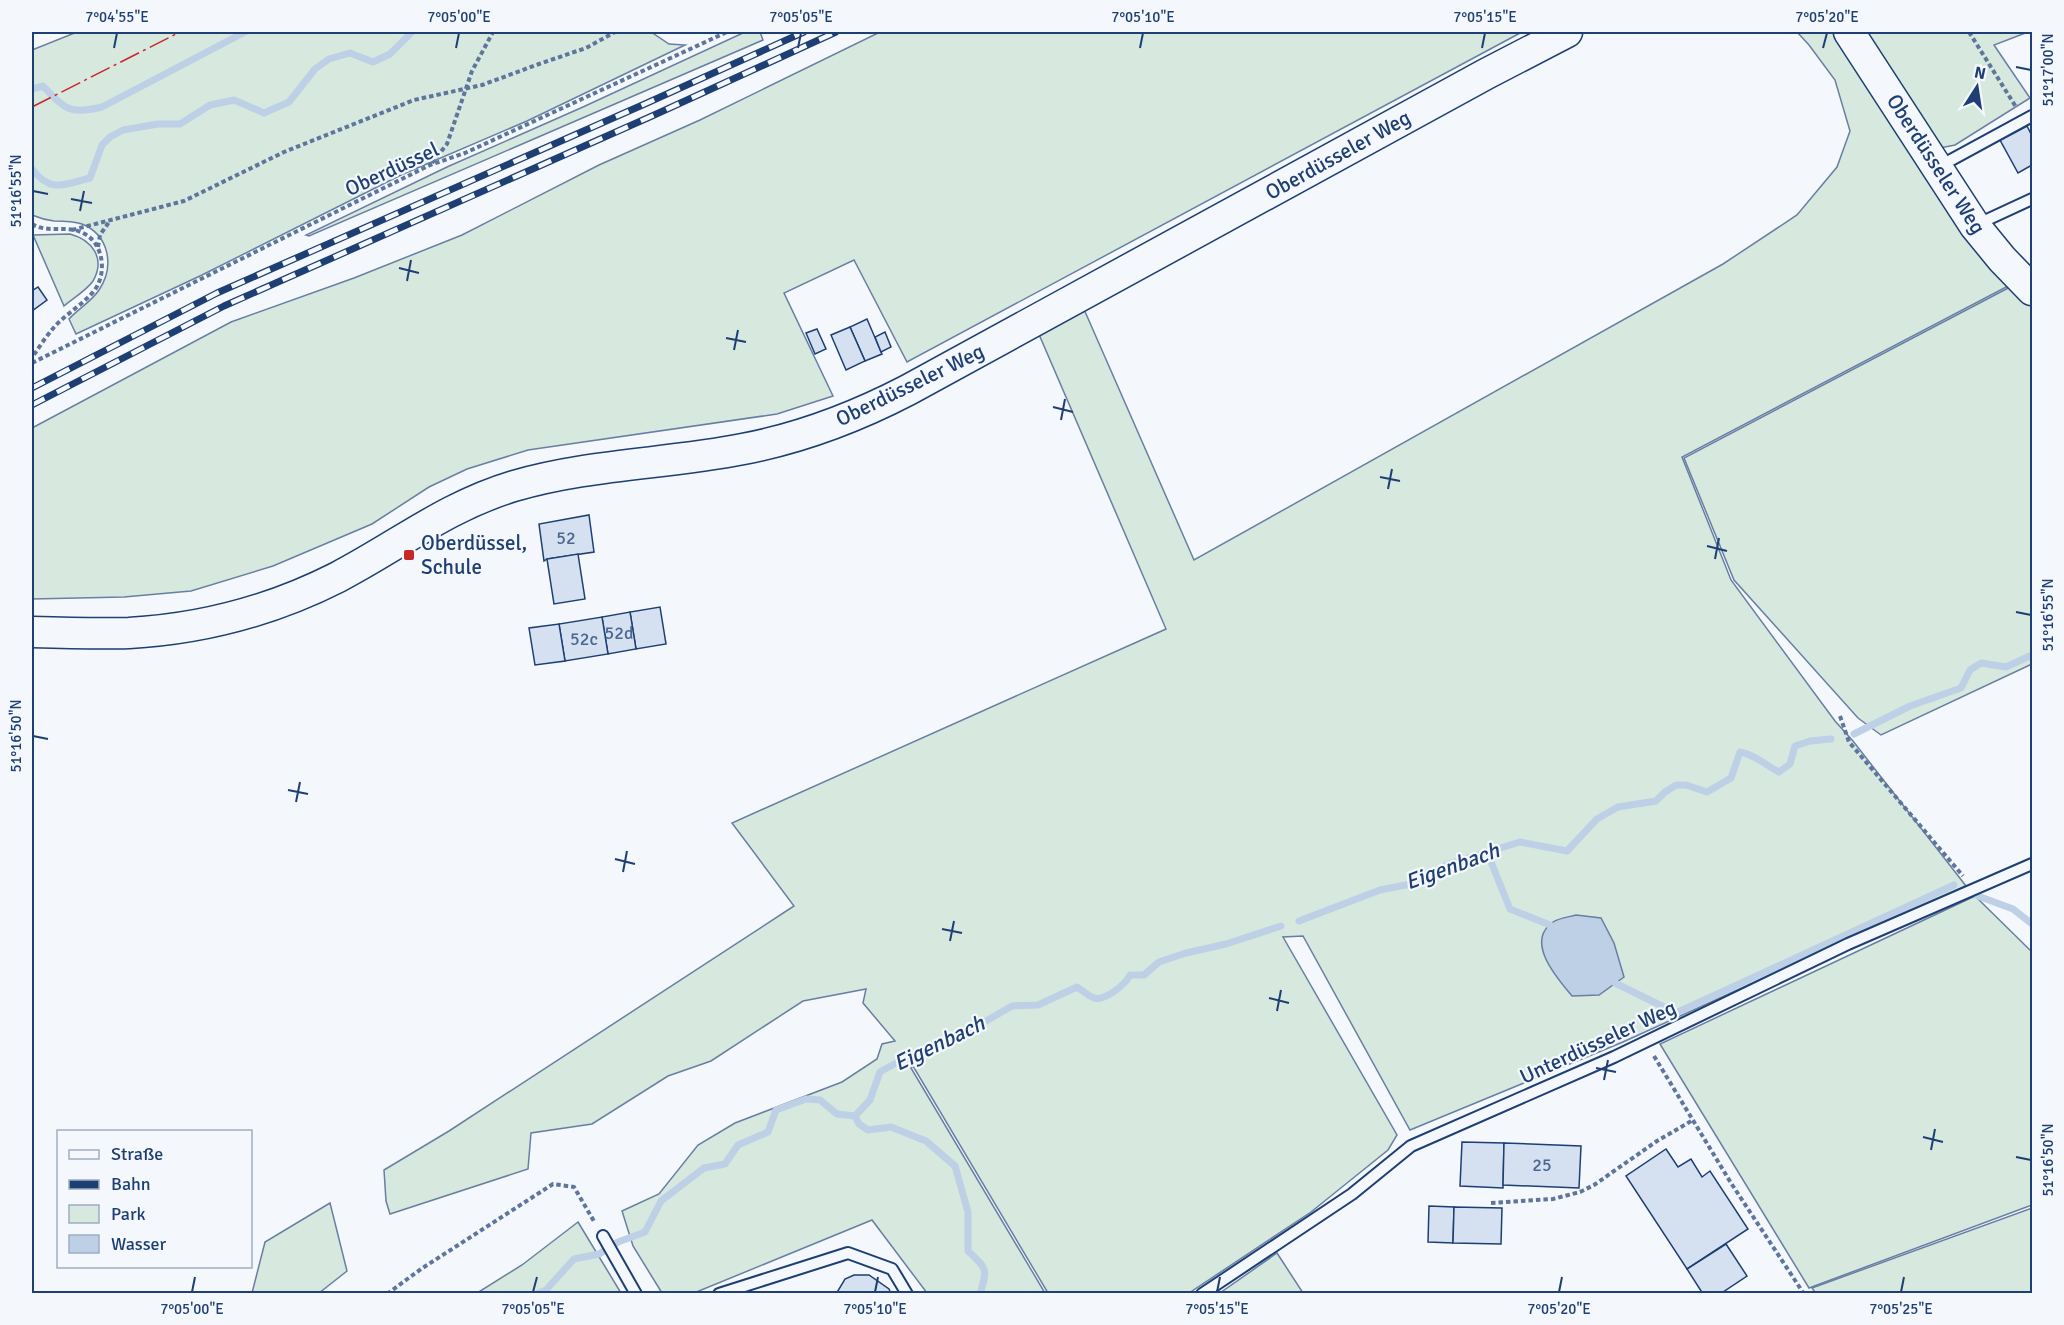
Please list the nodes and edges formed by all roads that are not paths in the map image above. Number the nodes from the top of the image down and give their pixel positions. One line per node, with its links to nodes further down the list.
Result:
1 (1567, 32): 8 (street, Oberdüsseler Weg)
2 (1858, 36): 4 (street, Oberdüsseler Weg)
3 (2029, 118): 4 (lane)
4 (1937, 168): 6 (street, Oberdüsseler Weg)
5 (2032, 199): 6 (lane)
6 (1975, 226): 7 (street, Oberdüsseler Weg)
7 (2032, 290)
8 (32, 632)
9 (2032, 864): 14 (lane, Unterdüsseler Weg)
10 (603, 1236): 11 (lane)
11 (636, 1293)
12 (719, 1293): 13 (lane)
13 (907, 1293)
14 (1202, 1293)

